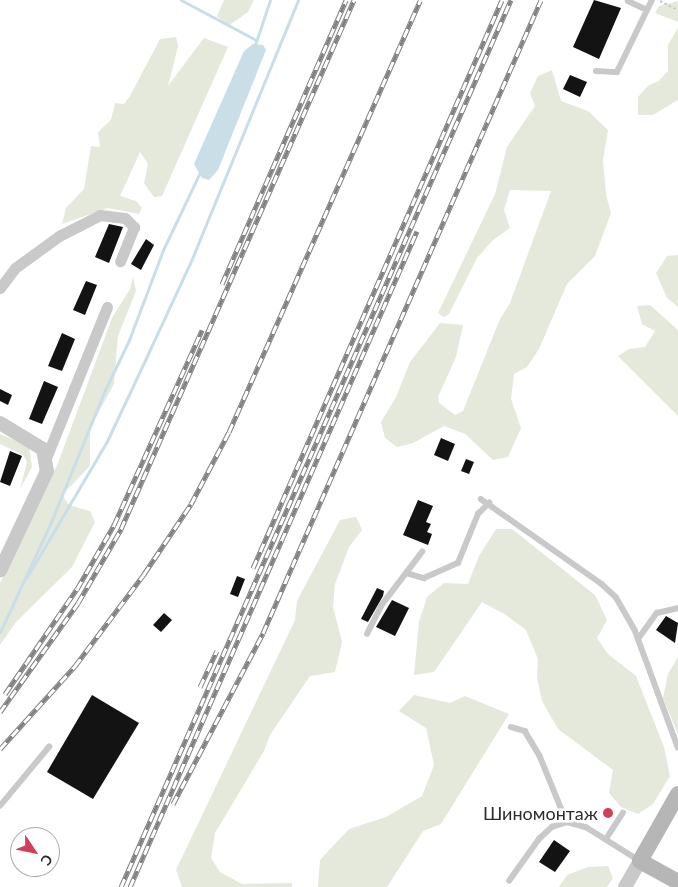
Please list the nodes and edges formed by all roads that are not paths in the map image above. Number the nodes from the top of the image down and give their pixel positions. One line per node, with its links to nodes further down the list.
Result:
1 (652, 0): 3 (lane)
2 (628, 1): 3 (lane)
3 (647, 10): 4 (lane)
4 (596, 71)
5 (120, 261): 6 (street)
6 (0, 288)
7 (107, 307): 9 (street)
8 (0, 423): 9 (street)
9 (46, 458): 13 (street)
10 (481, 499): 11 (lane)
11 (489, 504): 14 (lane); 17 (lane)
12 (422, 552): 14 (lane)
13 (0, 571)
14 (406, 572): 16 (lane)
15 (678, 608): 17 (lane)
16 (367, 634)
17 (638, 639): 19 (lane)
18 (511, 727): 24 (lane)
19 (678, 747)
20 (49, 748): 22 (lane)
21 (678, 794): 26 (main road)
22 (0, 806)
23 (623, 814): 25 (lane)
24 (567, 822): 25 (lane); 27 (lane)
25 (606, 839): 26 (lane)
26 (640, 861): 28 (main road); 29 (street)
27 (509, 881)
28 (678, 882)
29 (624, 887)

